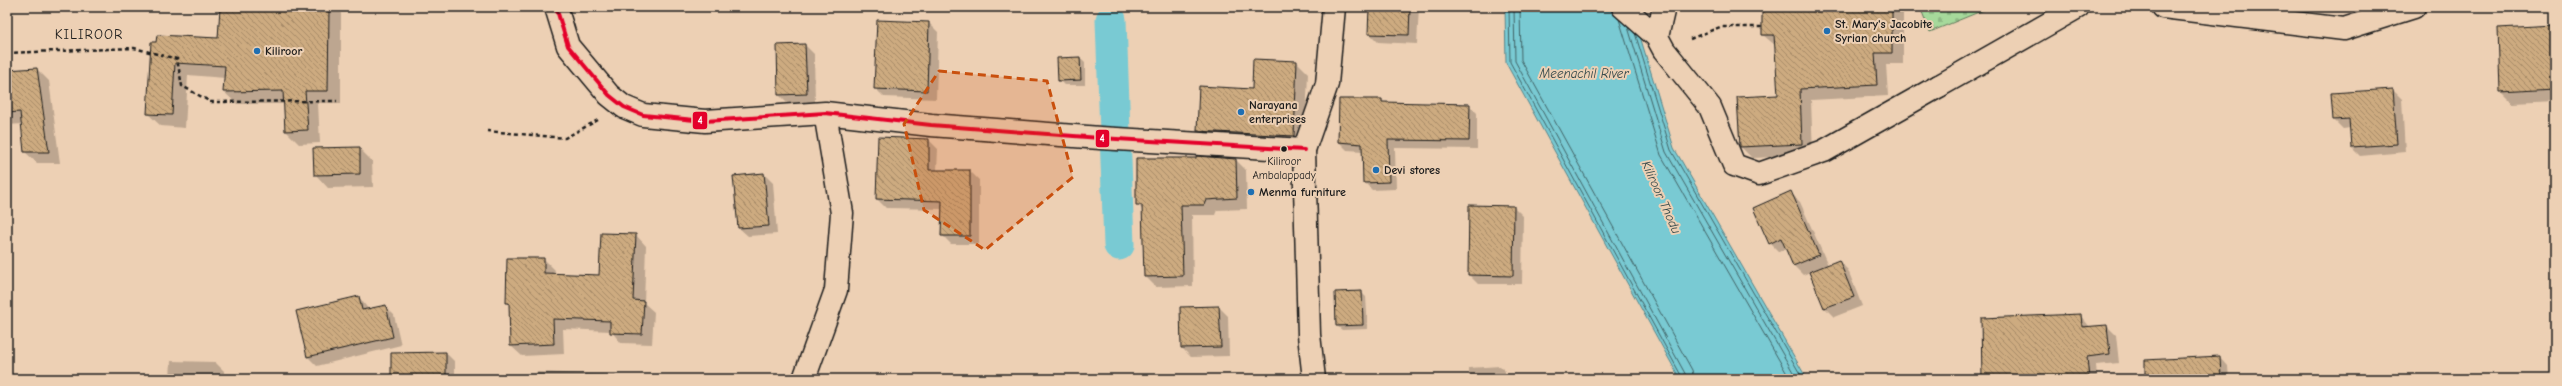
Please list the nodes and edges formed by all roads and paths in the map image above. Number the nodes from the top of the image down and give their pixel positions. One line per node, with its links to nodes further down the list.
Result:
1 (556, 7): 12 (street)
2 (1334, 7): 15 (street)
3 (1623, 7): 9 (street)
4 (1664, 7): 9 (street)
5 (2078, 7): 9 (street)
6 (2163, 7): 7 (street)
7 (2414, 7)
8 (1762, 27): 9 (path)
9 (1654, 38)
10 (7, 53): 11 (path)
11 (337, 101)
12 (624, 107): 13 (street); 14 (path)
13 (825, 114): 15 (street); 16 (street)
14 (487, 131)
15 (1304, 150): 17 (street)
16 (804, 379)
17 (1314, 379)

